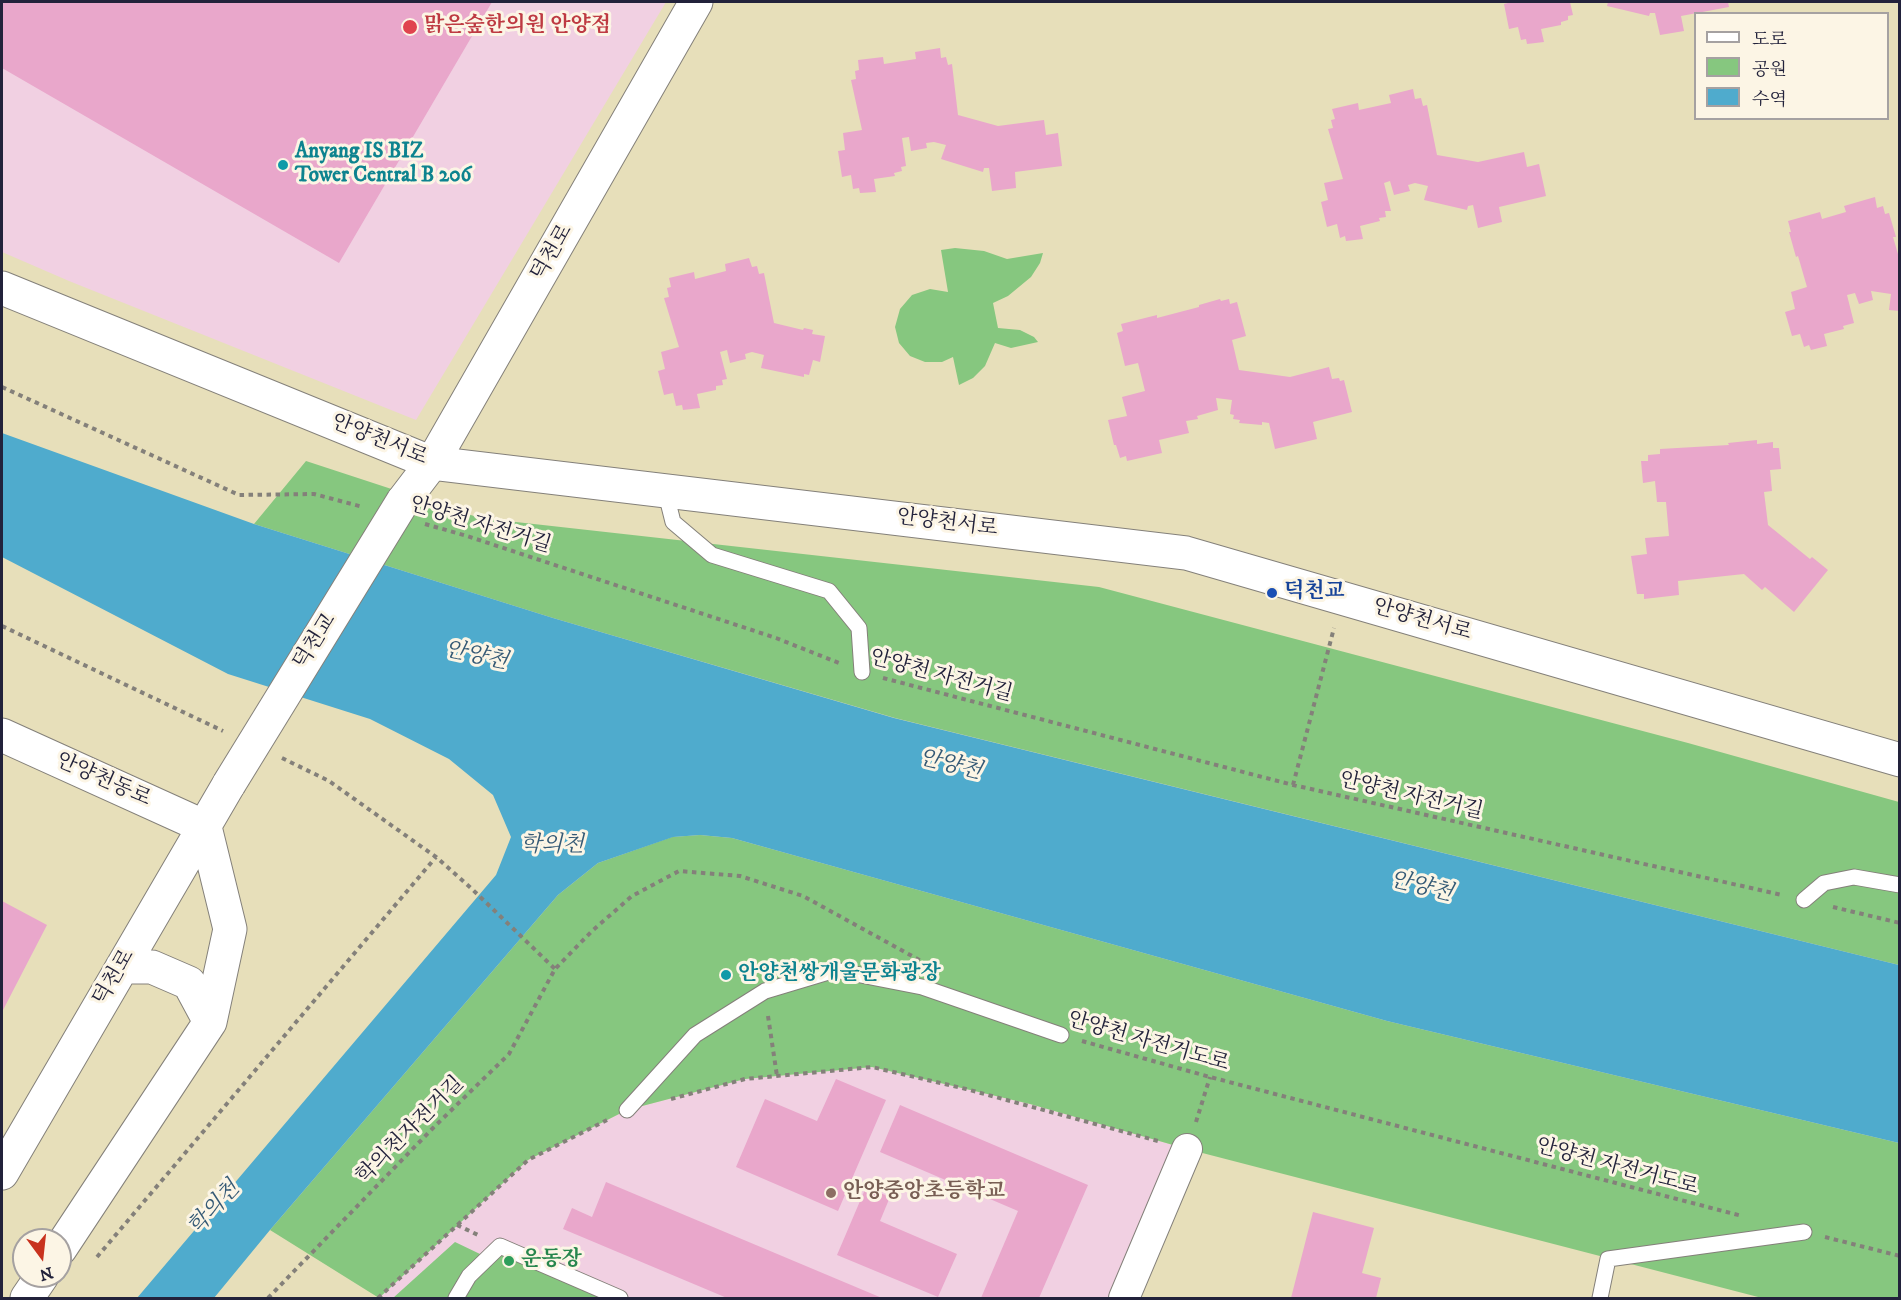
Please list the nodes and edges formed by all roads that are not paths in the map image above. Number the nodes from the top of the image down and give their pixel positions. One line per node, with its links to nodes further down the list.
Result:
1 (696, 2): 3 (street, 덕천로)
2 (2, 288): 3 (street, 안양천서로)
3 (432, 464): 4 (street, 안양천서로); 5 (street, 덕천로)
4 (665, 490): 6 (lane); 8 (street, 안양천서로)
5 (413, 512): 9 (street, 덕천교, bridge)
6 (862, 672)
7 (2, 735): 10 (street, 안양천동로)
8 (1899, 760)
9 (229, 784): 10 (street, 덕천로)
10 (205, 827): 13 (street, 덕천로); 14 (street)
11 (1899, 885): 12 (lane)
12 (1804, 900)
13 (122, 967): 14 (street); 18 (street, 덕천로)
14 (210, 1022): 19 (street)
15 (1061, 1035): 16 (lane)
16 (627, 1110)
17 (1187, 1149): 23 (street)
18 (2, 1173)
19 (72, 1231)
20 (1804, 1232): 24 (lane)
21 (456, 1299): 22 (lane)
22 (620, 1299)
23 (1124, 1299)
24 (1600, 1299)

